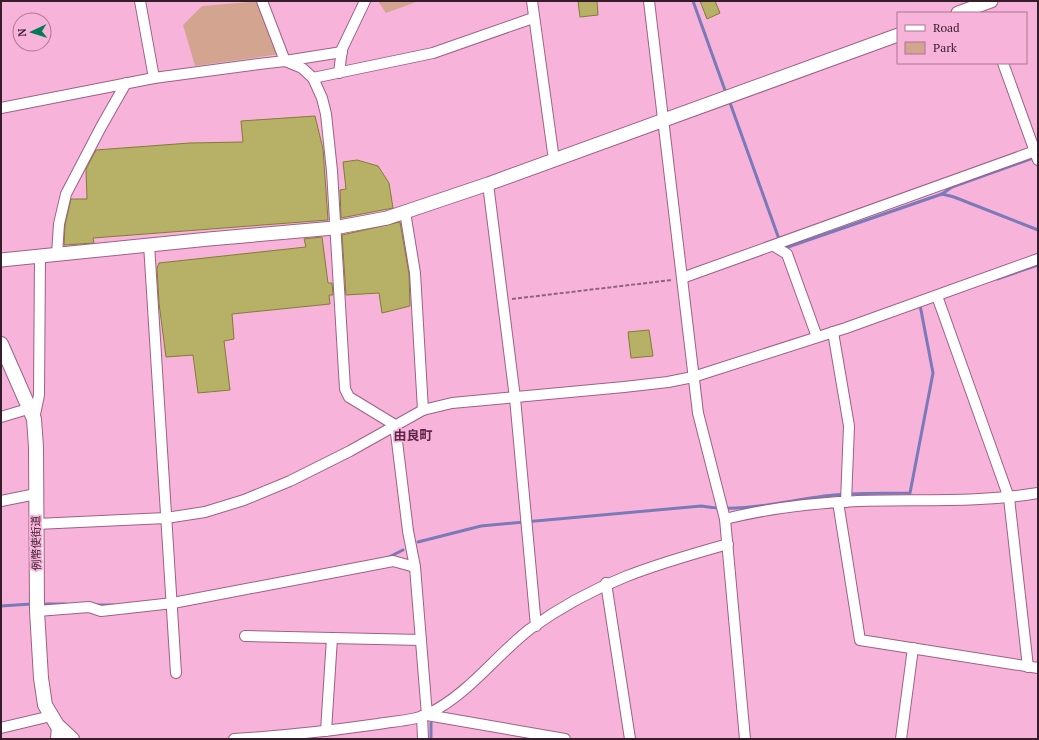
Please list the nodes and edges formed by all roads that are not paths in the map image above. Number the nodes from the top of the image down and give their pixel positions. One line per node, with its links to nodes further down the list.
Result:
1 (140, 1): 14 (street)
2 (262, 1): 11 (street)
3 (365, 1): 10 (street)
4 (532, 1): 8 (street)
5 (649, 1): 18 (street)
6 (985, 5): 7 (street)
7 (961, 12)
8 (533, 18): 13 (street); 20 (street)
9 (897, 34): 18 (street)
10 (342, 52): 11 (street); 13 (street)
11 (285, 61): 14 (street); 15 (street)
12 (1003, 64): 19 (street)
13 (339, 73): 15 (street)
14 (154, 78): 16 (street)
15 (313, 78): 23 (street)
16 (126, 83): 17 (street); 26 (street)
17 (1, 108)
18 (664, 119): 20 (street); 30 (street)
19 (1037, 153): 25 (street)
20 (554, 160): 21 (street)
21 (488, 184): 22 (street); 36 (street)
22 (405, 212): 23 (street); 37 (street)
23 (334, 228): 24 (street); 40 (street)
24 (149, 244): 26 (street); 46 (street)
25 (774, 246): 30 (street); 33 (street)
26 (57, 254): 27 (street)
27 (40, 256): 29 (street); 38 (street)
28 (1038, 259): 31 (street)
29 (1, 260)
30 (682, 278): 35 (street)
31 (937, 296): 32 (street); 43 (street)
32 (834, 332): 33 (street); 45 (street)
33 (818, 337): 35 (street)
34 (1, 344): 38 (main road, 例幣使街道)
35 (693, 377): 36 (street); 47 (street)
36 (515, 398): 37 (street); 54 (street)
37 (423, 410): 40 (street)
38 (32, 413): 39 (street); 42 (main road, 例幣使街道)
39 (1, 417)
40 (395, 425): 46 (street); 50 (street)
41 (1038, 492): 43 (street)
42 (36, 494): 44 (street); 48 (main road, 例幣使街道)
43 (1009, 498): 45 (street); 59 (street)
44 (1, 502)
45 (842, 502): 47 (street); 58 (street)
46 (166, 518): 48 (street); 52 (street)
47 (725, 519): 49 (street)
48 (36, 524): 53 (main road, 例幣使街道)
49 (728, 544): 51 (street); 70 (street)
50 (415, 567): 52 (street); 57 (street)
51 (606, 583): 54 (street); 69 (street)
52 (173, 603): 53 (street); 60 (street)
53 (37, 611): 62 (main road, 例幣使街道)
54 (536, 626): 61 (street)
55 (245, 636): 56 (street)
56 (332, 638): 57 (street); 64 (street)
57 (421, 640): 61 (street)
58 (913, 648): 59 (street); 71 (street)
59 (1033, 667)
60 (176, 673)
61 (424, 715): 64 (street); 67 (street); 68 (street)
62 (55, 727): 63 (street); 65 (main road, 例幣使街道)
63 (1, 728)
64 (326, 731): 66 (street)
65 (72, 739)
66 (234, 739)
67 (423, 739)
68 (565, 739)
69 (630, 739)
70 (744, 739)
71 (901, 739)

